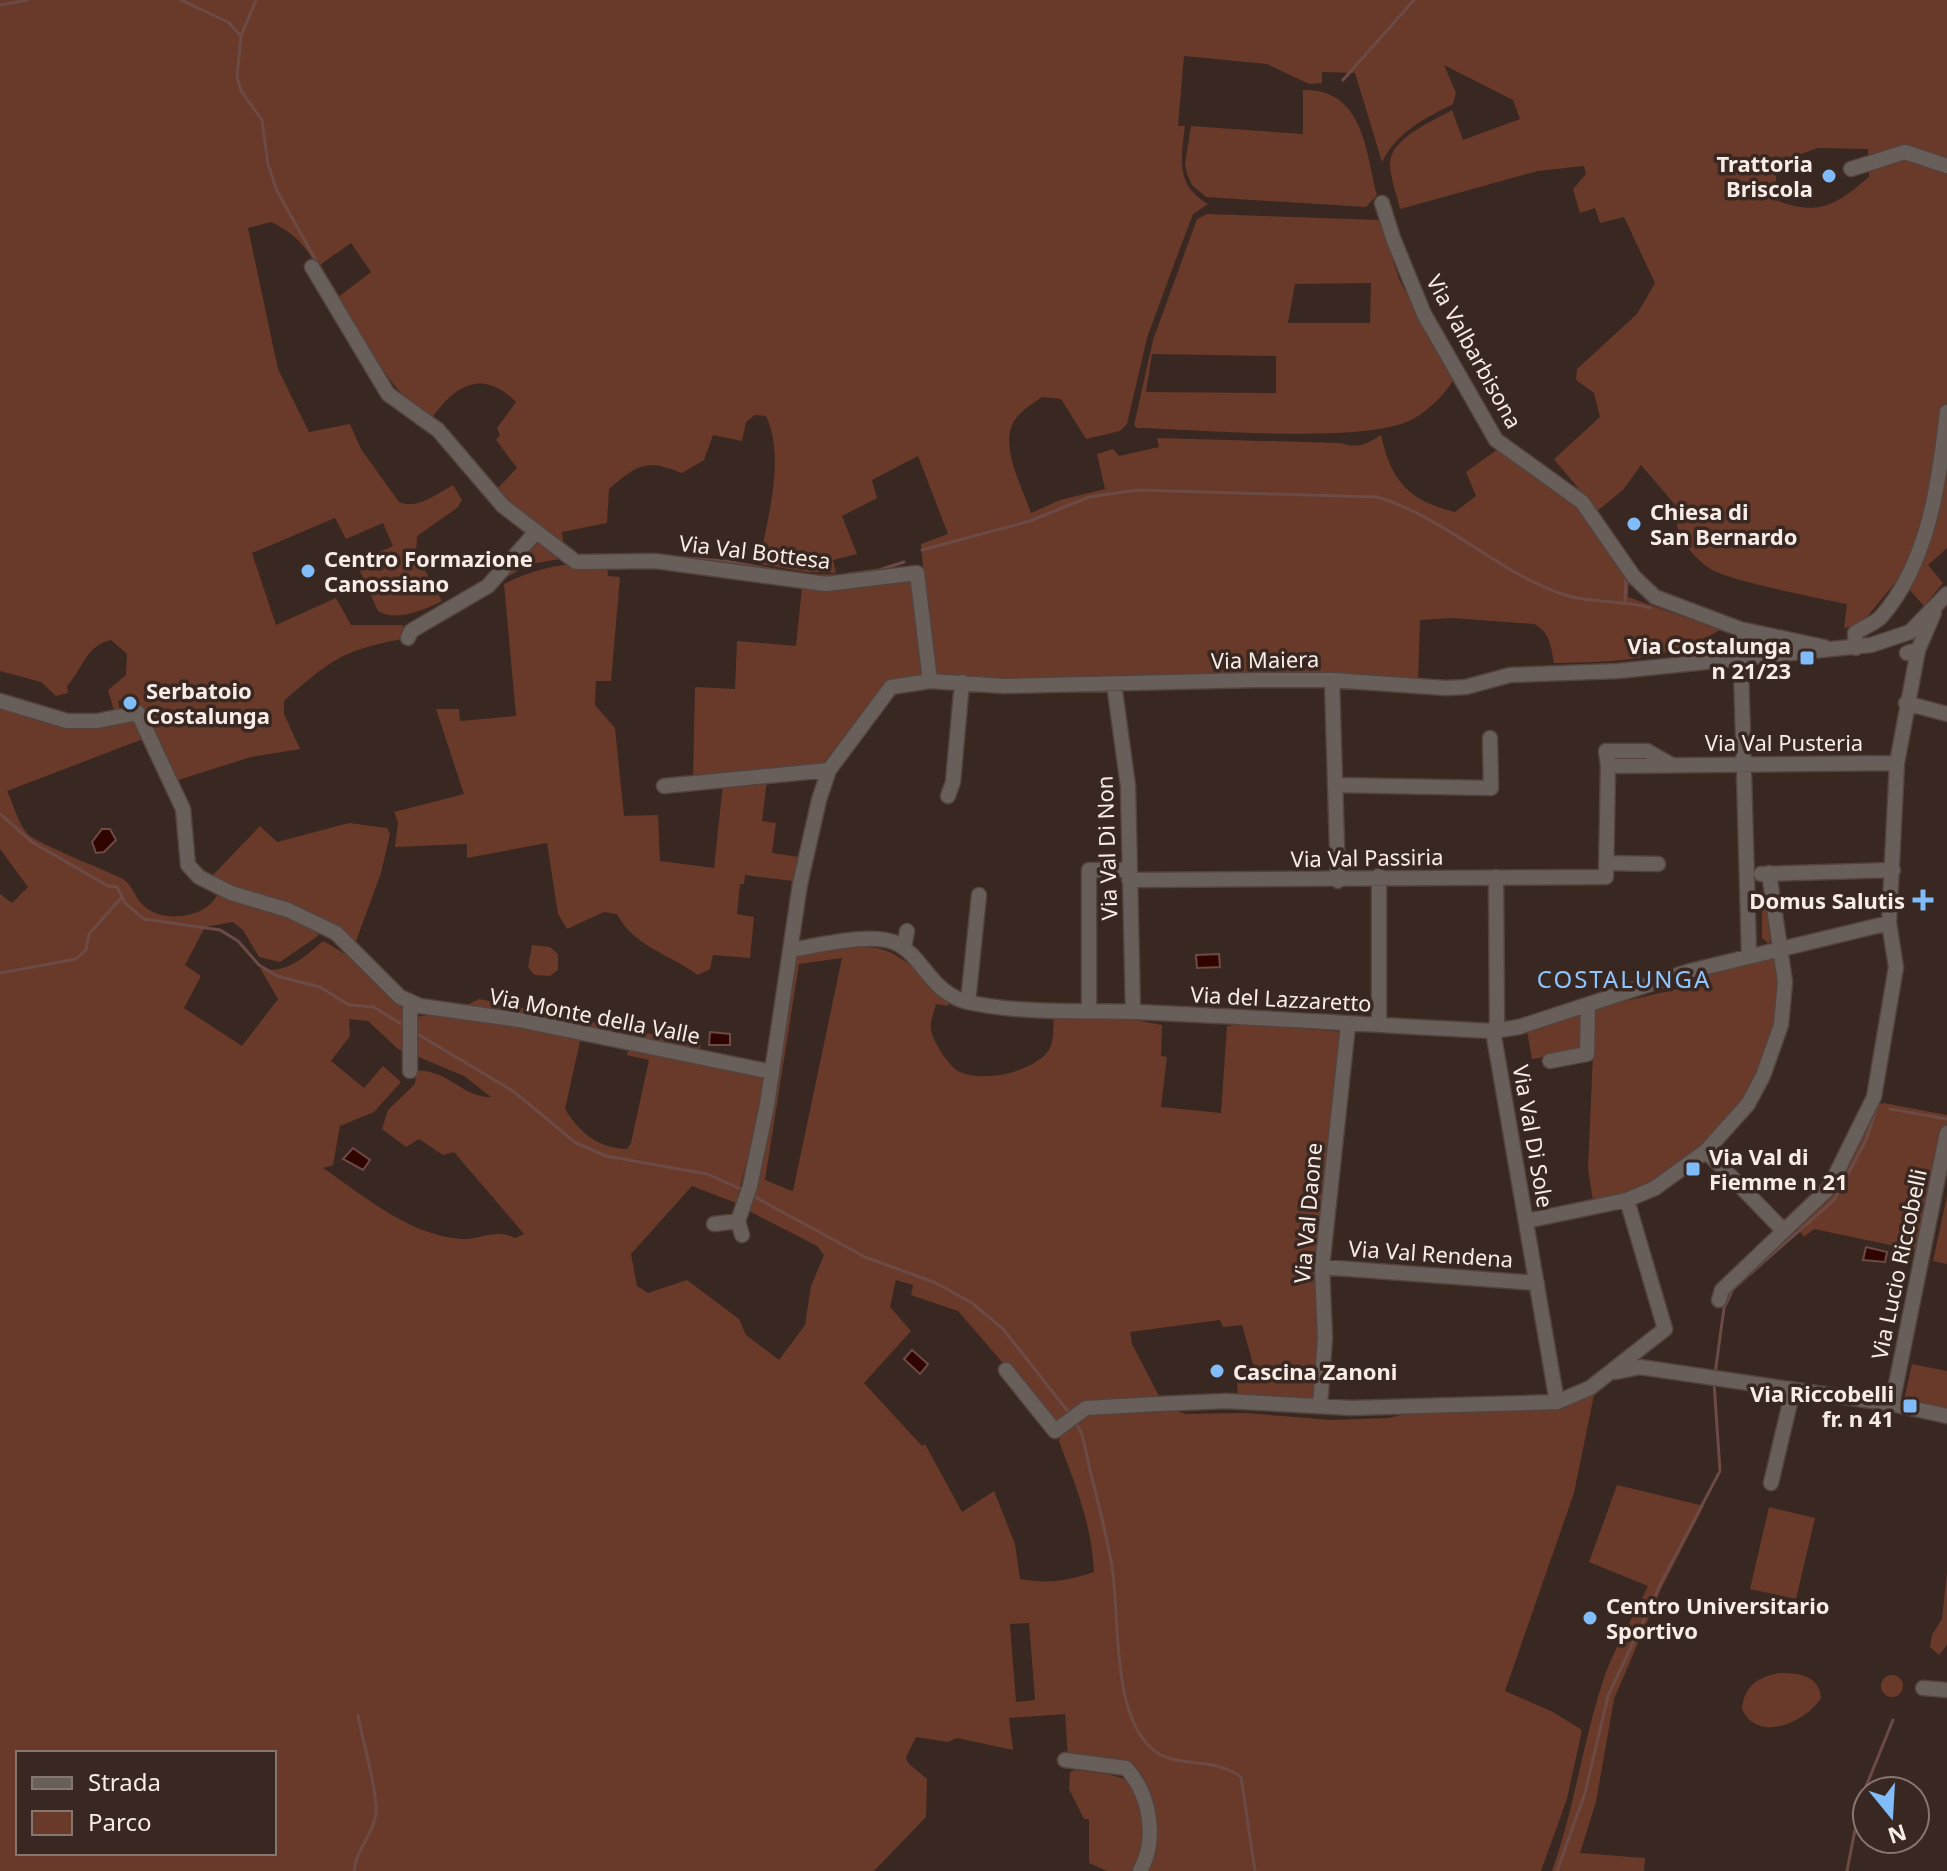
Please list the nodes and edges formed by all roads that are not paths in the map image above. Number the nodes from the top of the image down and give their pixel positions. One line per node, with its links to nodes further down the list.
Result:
1 (1947, 166): 2 (street)
2 (1851, 169)
3 (1382, 203): 8 (street, Via Valbarbisona)
4 (312, 267): 6 (street, Via Val Bottesa)
5 (1947, 412): 11 (street)
6 (536, 532): 9 (street); 15 (street, Via Val Bottesa)
7 (1943, 598): 10 (street)
8 (1740, 629): 12 (street); 13 (street)
9 (408, 638)
10 (1909, 644): 11 (street, Via Maiera); 19 (street)
11 (1856, 648): 12 (street, Via Maiera)
12 (1836, 650): 13 (street, Via Maiera)
13 (1741, 658): 14 (street, Via Maiera); 22 (street)
14 (1332, 680): 17 (street, Via Maiera); 25 (street)
15 (930, 681): 16 (street, Via Maiera); 24 (street, Via Maiera)
16 (962, 682): 17 (street, Via Maiera); 27 (street)
17 (1114, 684): 32 (street, Via Val Di Non)
18 (0, 701): 44 (street, Via Monte della Valle)
19 (1906, 703): 20 (street); 23 (street)
20 (1947, 714)
21 (1490, 738): 25 (street)
22 (1746, 763): 23 (street, Via Val Pusteria); 29 (street, Via Val Pusteria); 33 (street)
23 (1897, 763): 30 (street)
24 (829, 770): 26 (street); 42 (street, Via Maiera)
25 (1335, 785): 36 (street)
26 (664, 786)
27 (948, 796)
28 (1658, 864): 29 (street)
29 (1606, 870): 35 (street, Via Val Passiria)
30 (1893, 870): 31 (street); 38 (street)
31 (1769, 873): 33 (street); 40 (street)
32 (1129, 875): 36 (street, Via Val Passiria); 47 (street, Via Val Passiria); 48 (street, Via Val Di Non)
33 (1747, 875): 43 (street)
34 (1379, 876): 35 (street, Via Val Passiria); 36 (street, Via Val Passiria); 50 (street)
35 (1496, 877): 51 (street, Via Val Di Sole)
36 (1338, 881)
37 (979, 895): 45 (street)
38 (1889, 923): 40 (street, Via del Lazzaretto); 60 (street)
39 (907, 931): 41 (street)
40 (1782, 947): 43 (street, Via del Lazzaretto); 56 (street)
41 (904, 948): 42 (street); 45 (street, Via del Lazzaretto)
42 (790, 950): 54 (street)
43 (1749, 955): 46 (street, Via del Lazzaretto)
44 (410, 1002): 53 (street); 54 (street, Via Monte della Valle)
45 (968, 1002): 47 (street, Via del Lazzaretto)
46 (1588, 1005): 51 (street, Via del Lazzaretto); 52 (street)
47 (1089, 1011): 48 (street, Via del Lazzaretto)
48 (1133, 1012): 49 (street, Via del Lazzaretto)
49 (1348, 1025): 50 (street, Via del Lazzaretto); 61 (street, Via Val Daone)
50 (1379, 1025): 51 (street, Via del Lazzaretto)
51 (1493, 1031): 58 (street, Via Val Di Sole)
52 (1550, 1061)
53 (410, 1071)
54 (772, 1072): 59 (street)
55 (1947, 1133): 68 (street, Via Lucio Riccobelli)
56 (1706, 1151): 57 (street); 60 (street)
57 (1627, 1200): 58 (street); 64 (street)
58 (1526, 1221): 62 (street, Via Val Di Sole)
59 (714, 1224)
60 (1784, 1231): 63 (street)
61 (1322, 1267): 62 (street, Via Val Rendena); 69 (street, Via Val Daone)
62 (1537, 1283): 67 (street, Via Val Di Sole)
63 (1719, 1300)
64 (1639, 1360): 66 (street); 67 (street)
65 (1006, 1370): 69 (street)
66 (1793, 1390): 68 (street); 71 (street)
67 (1557, 1402): 69 (street)
68 (1892, 1404): 70 (street)
69 (1320, 1405)
70 (1947, 1416)
71 (1771, 1483)
72 (1923, 1688): 73 (street)
73 (1947, 1690)
74 (1065, 1760): 75 (street)
75 (1140, 1871)

